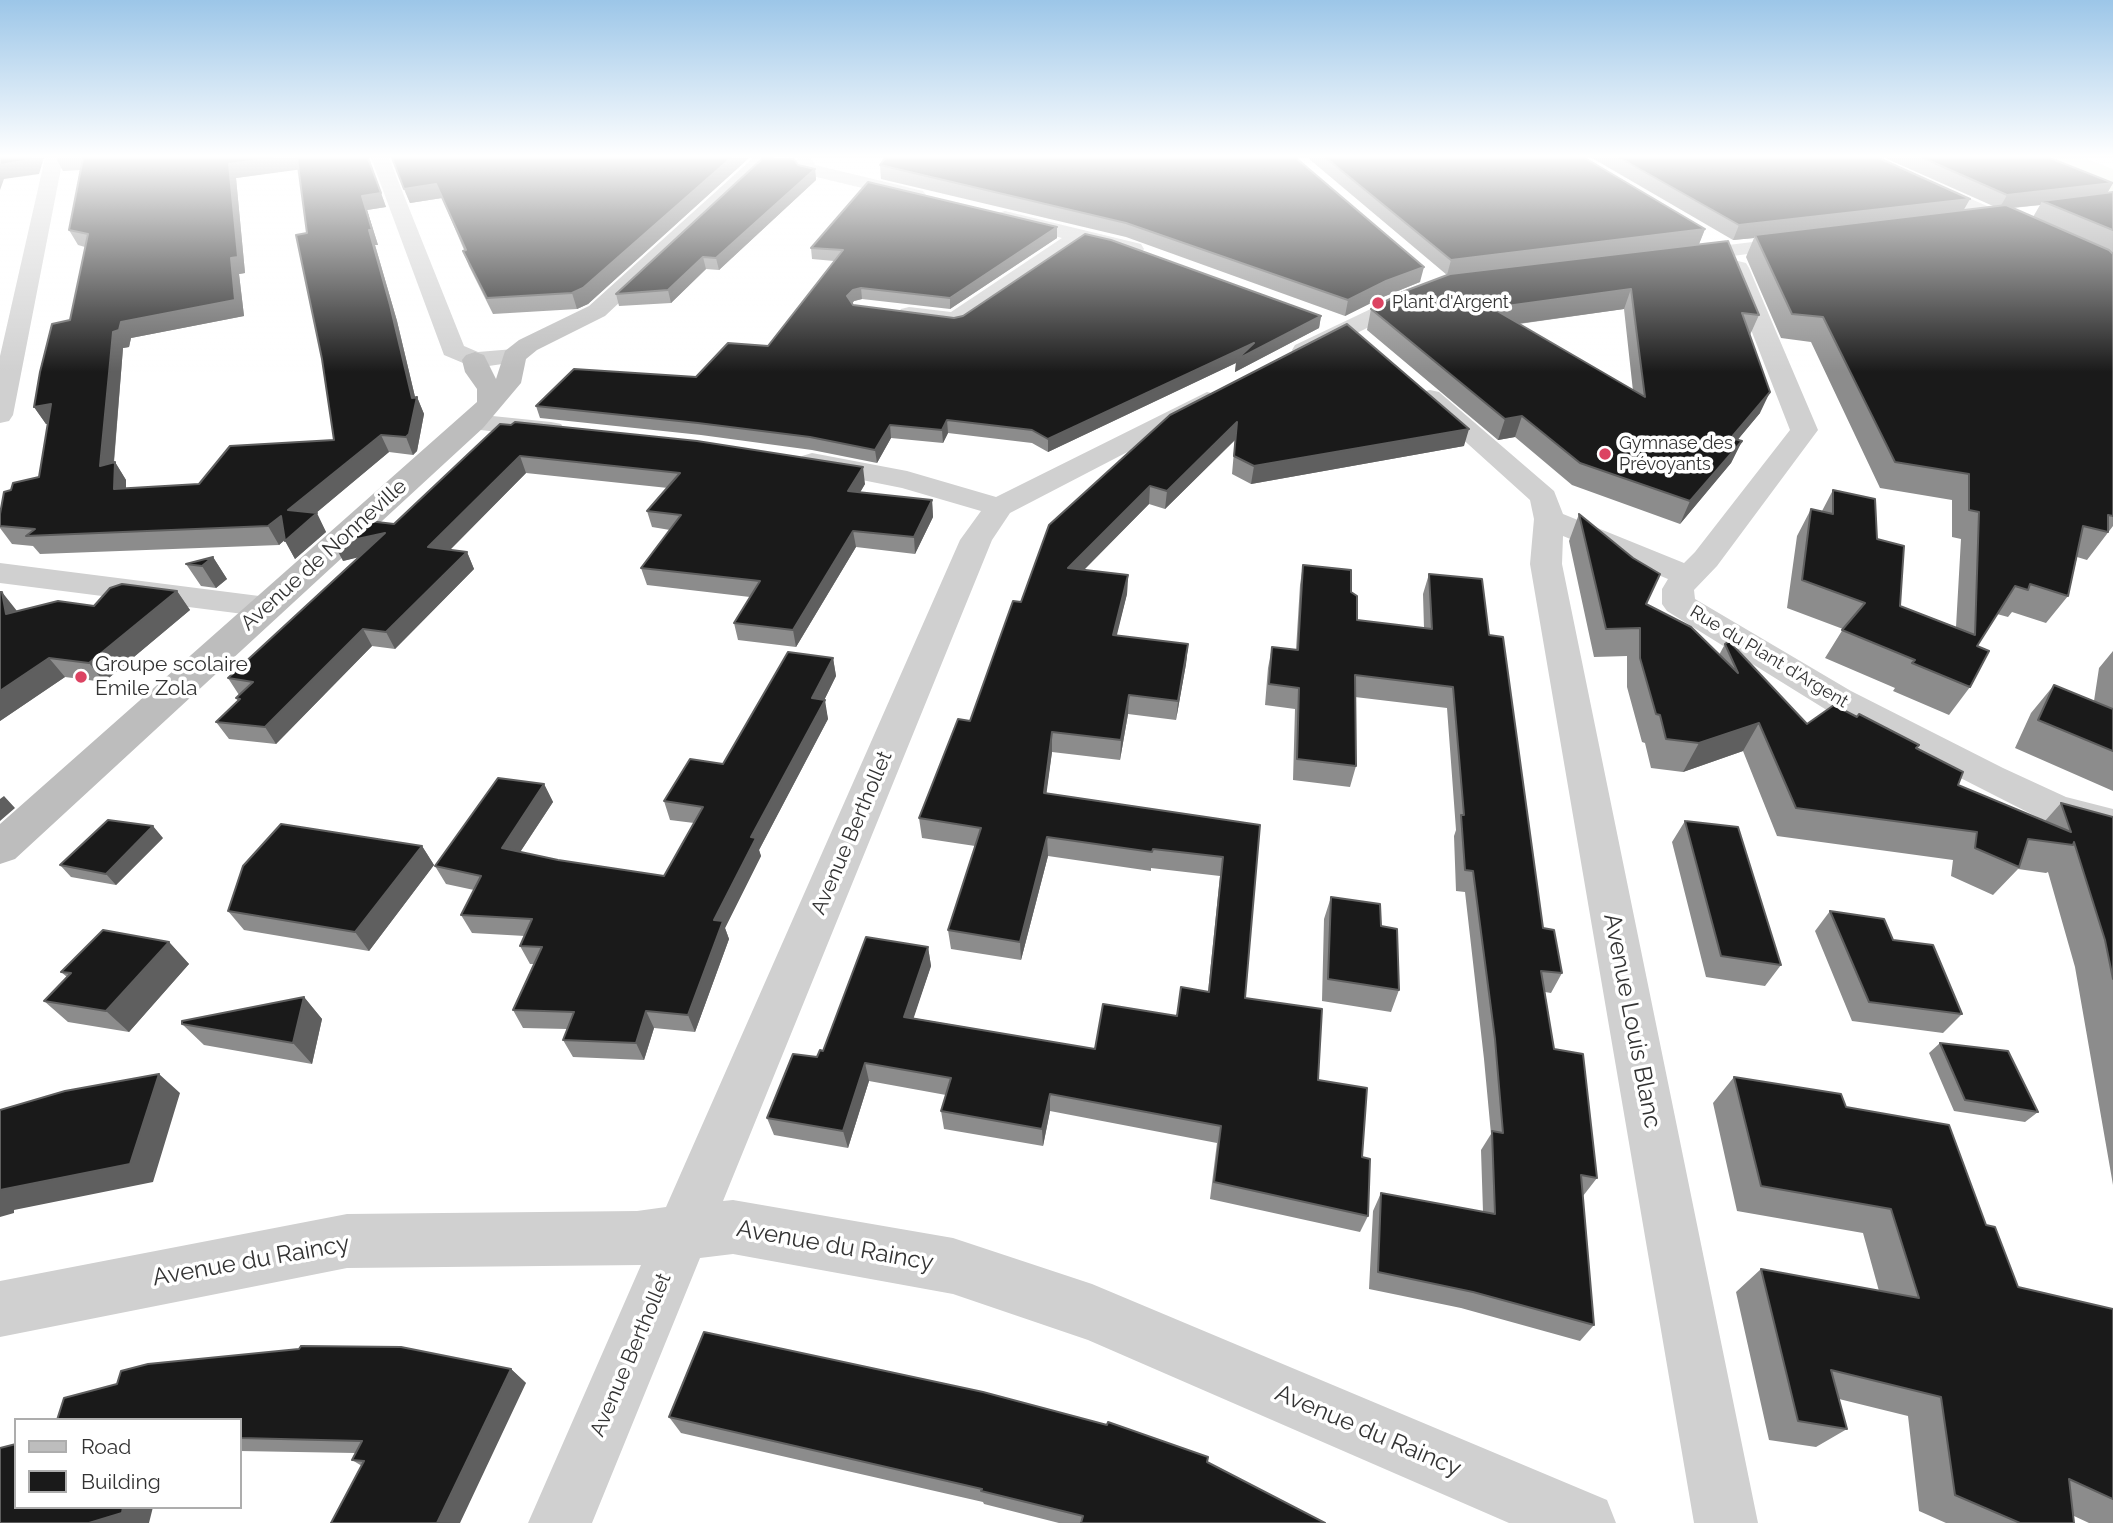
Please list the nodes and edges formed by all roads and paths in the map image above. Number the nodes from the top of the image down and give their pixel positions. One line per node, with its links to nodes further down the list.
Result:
1 (39, 229): 23 (street)
2 (407, 229): 18 (street)
3 (695, 229): 17 (street)
4 (1055, 229): 7 (street)
5 (2019, 229): 12 (street)
6 (1696, 232): 9 (street)
7 (1080, 235): 10 (street); 14 (street)
8 (1822, 240): 9 (street)
9 (1730, 251): 11 (street); 29 (street)
10 (1163, 260)
11 (1658, 260)
12 (2113, 275)
13 (1441, 285): 16 (street)
14 (889, 312)
15 (1317, 316): 16 (street)
16 (1358, 337): 19 (street)
17 (514, 356): 18 (street); 22 (street, Avenue de Nonneville)
18 (475, 360): 22 (street)
19 (1282, 361)
20 (1410, 380): 27 (street)
21 (1233, 387): 26 (street, Avenue Berthollet)
22 (482, 412): 24 (street); 30 (street, Avenue de Nonneville)
23 (0, 415)
24 (583, 433)
25 (787, 458): 26 (street)
26 (999, 507): 33 (street, Avenue Berthollet)
27 (1549, 519): 29 (street, Rue du Plant d'Argent); 37 (street, Avenue Louis Blanc)
28 (0, 573): 30 (street)
29 (1688, 576): 31 (street, Rue du Plant d'Argent)
30 (267, 607): 32 (street, Avenue de Nonneville)
31 (2113, 824)
32 (0, 848)
33 (684, 1231): 34 (street, Avenue du Raincy); 35 (street, Avenue Berthollet); 36 (street, Avenue du Raincy)
34 (0, 1309)
35 (560, 1523)
36 (1584, 1523)
37 (1726, 1523)

